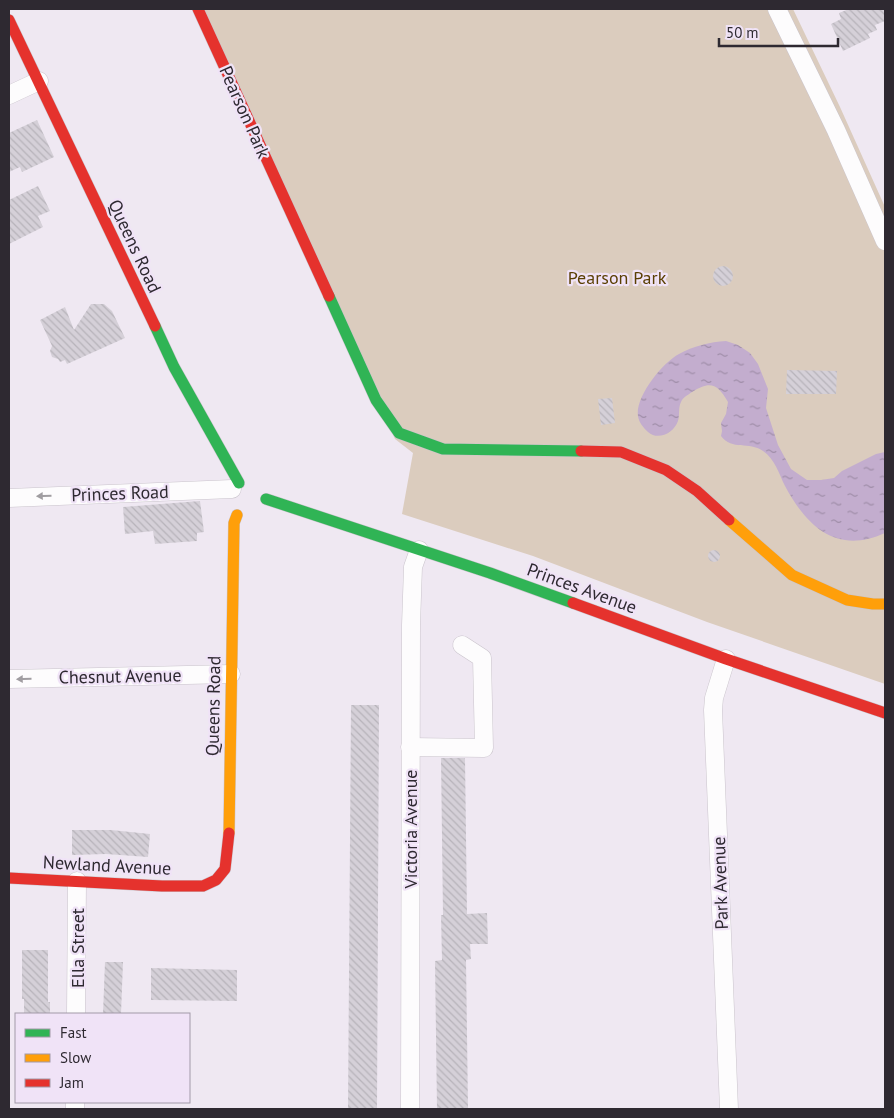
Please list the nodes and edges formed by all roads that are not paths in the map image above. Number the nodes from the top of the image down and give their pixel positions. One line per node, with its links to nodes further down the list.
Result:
1 (198, 9): 10 (street, Pearson Park)
2 (777, 9): 6 (street)
3 (9, 20): 4 (street, Queens Road)
4 (39, 81): 5 (street); 8 (street, Queens Road)
5 (9, 95)
6 (885, 241)
7 (9, 498): 8 (street, Princes Road, one-way to 7)
8 (236, 503): 9 (street, Princes Avenue); 13 (street, Queens Road)
9 (419, 550): 12 (street, Princes Avenue); 16 (street, Victoria Avenue)
10 (885, 604)
11 (462, 645): 16 (street)
12 (726, 659): 15 (street, Princes Avenue); 22 (street, Park Avenue)
13 (231, 674): 14 (street, Chesnut Avenue, one-way to 14); 19 (street, Queens Road)
14 (9, 679)
15 (885, 713)
16 (410, 747): 21 (street, Victoria Avenue)
17 (9, 878): 18 (street, Newland Avenue)
18 (77, 881): 19 (street, Newland Avenue); 20 (street, Ella Street)
19 (203, 886)
20 (76, 1013)
21 (410, 1109)
22 (729, 1109)

